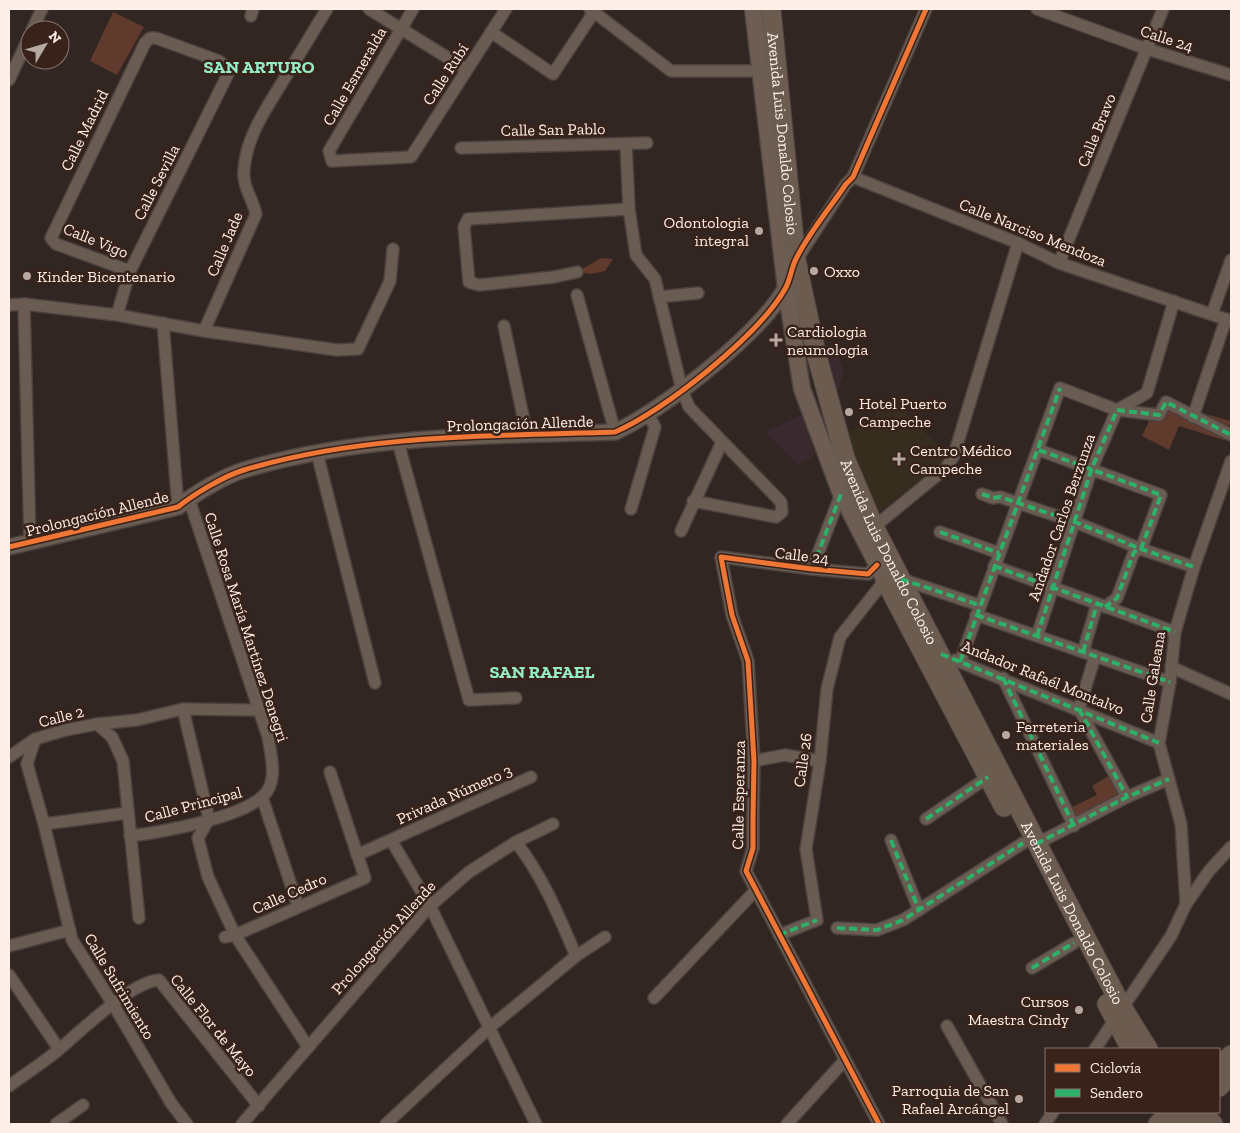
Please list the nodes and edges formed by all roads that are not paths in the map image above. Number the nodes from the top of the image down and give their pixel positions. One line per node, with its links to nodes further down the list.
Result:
1 (327, 9): 46 (street, Calle Jade)
2 (369, 9): 11 (street)
3 (413, 9): 11 (street, Calle Esmeralda)
4 (506, 9): 12 (street, Calle Rubí)
5 (753, 9): 17 (main road, Avenida Luis Donaldo Colosio)
6 (771, 9): 29 (main road, Avenida Luis Donaldo Colosio)
7 (926, 9): 24 (street)
8 (1037, 9): 14 (street, Calle 24)
9 (1163, 9): 14 (street, Calle Bravo)
10 (593, 10): 12 (street); 17 (street)
11 (400, 29): 16 (street); 23 (street, Calle Esmeralda)
12 (491, 32): 16 (street, Calle Rubí)
13 (150, 38): 26 (street, Calle Madrid); 32 (street, Calle Sevilla)
14 (1147, 49): 18 (street, Calle 24); 31 (street, Calle Bravo)
15 (20, 56): 19 (street)
16 (466, 69): 23 (street, Calle Rubí)
17 (762, 71): 34 (main road, Avenida Luis Donaldo Colosio)
18 (1231, 75)
19 (9, 80)
20 (626, 144): 21 (street, Calle San Pablo); 22 (street, Calle San Pablo); 25 (street)
21 (647, 144)
22 (461, 148)
23 (412, 157)
24 (853, 177): 27 (street, Calle Narciso Mendoza); 29 (street)
25 (629, 209): 33 (street); 37 (street)
26 (51, 238): 32 (street, Calle Vigo)
27 (1018, 243): 31 (street, Calle Narciso Mendoza); 68 (street)
28 (393, 249): 46 (street)
29 (796, 260): 34 (street, Prolongación Allende); 68 (main road, Avenida Luis Donaldo Colosio)
30 (1231, 260): 41 (street)
31 (1059, 263): 38 (street, Calle Narciso Mendoza)
32 (130, 271): 42 (street, Calle Sevilla)
33 (577, 272)
34 (786, 289): 47 (street, Prolongación Allende); 61 (main road, Avenida Luis Donaldo Colosio)
35 (698, 293): 37 (street)
36 (577, 295): 51 (street)
37 (659, 297): 47 (street)
38 (1174, 301): 41 (street, Calle Narciso Mendoza); 48 (street)
39 (24, 304): 40 (street); 42 (street); 71 (street)
40 (9, 305)
41 (1212, 314): 43 (street, Calle Narciso Mendoza)
42 (117, 315): 44 (street)
43 (1229, 320): 50 (street)
44 (163, 323): 46 (street); 64 (street, Calle Rosa María Martínez Denegri)
45 (504, 326): 52 (street)
46 (204, 331)
47 (682, 390): 49 (street, Prolongación Allende); 55 (street)
48 (1118, 410): 50 (street); 56 (street); 59 (street, Andador Carlos Berzunza)
49 (648, 414): 51 (street, Prolongación Allende); 66 (street)
50 (1192, 417): 53 (street)
51 (614, 432): 52 (street, Prolongación Allende)
52 (527, 435): 54 (street, Prolongación Allende)
53 (1231, 436)
54 (398, 442): 57 (street, Prolongación Allende); 94 (street)
55 (722, 442): 63 (street); 63 (street)
56 (1038, 450): 59 (street); 65 (street)
57 (318, 453): 64 (street, Prolongación Allende); 91 (street)
58 (1231, 461): 60 (street, Calle Galeana)
59 (1092, 468): 67 (street, Andador Carlos Berzunza); 73 (street)
60 (1227, 487): 77 (street, Calle Galeana)
61 (840, 494): 78 (street); 79 (main road, Avenida Luis Donaldo Colosio)
62 (982, 494): 65 (street)
63 (693, 501): 69 (street)
64 (183, 503): 71 (street, Prolongación Allende); 97 (street, Calle Rosa María Martínez Denegri)
65 (1018, 503): 67 (street); 74 (street)
66 (631, 509)
67 (1075, 522): 73 (street); 80 (street, Andador Carlos Berzunza)
68 (874, 526): 79 (main road, Avenida Luis Donaldo Colosio)
69 (681, 531)
70 (940, 532): 74 (street)
71 (30, 542): 72 (street, Prolongación Allende)
72 (9, 547)
73 (1141, 550): 77 (street); 81 (street)
74 (999, 553): 76 (street)
75 (721, 557): 78 (street, Calle 24); 103 (street, Calle Esperanza)
76 (994, 566): 80 (street); 82 (street)
77 (1194, 567): 83 (street, Calle Galeana)
78 (812, 569): 79 (street, Calle 24)
79 (888, 574): 82 (street); 86 (main road, Avenida Luis Donaldo Colosio); 101 (main road); 104 (street, Calle 26)
80 (1054, 588): 81 (street); 84 (street, Andador Carlos Berzunza)
81 (1101, 605): 83 (street); 85 (street)
82 (978, 610): 84 (street); 88 (street)
83 (1175, 632): 89 (street, Calle Galeana)
84 (1037, 636): 85 (street)
85 (1083, 652): 87 (street)
86 (941, 654): 88 (street, Andador Rafaél Montalvo); 101 (main road, Avenida Luis Donaldo Colosio)
87 (1095, 656): 92 (street); 96 (street)
88 (960, 662): 90 (street, Andador Rafaél Montalvo)
89 (1171, 667): 92 (street, Calle Galeana); 93 (street)
90 (1003, 678): 96 (street, Andador Rafaél Montalvo); 116 (street)
91 (375, 682)
92 (1170, 682): 100 (street, Calle Galeana)
93 (1231, 694)
94 (516, 698)
95 (183, 709): 97 (street, Calle 2); 98 (street, Calle 2); 112 (street)
96 (1079, 709): 100 (street, Andador Rafaél Montalvo); 109 (street)
97 (259, 710): 110 (street, Calle Rosa María Martínez Denegri)
98 (97, 724): 99 (street, Calle 2); 111 (street)
99 (35, 739): 102 (street, Calle 2); 114 (street, Calle Sufrimiento)
100 (1159, 743): 108 (street, Calle Galeana)
101 (983, 753): 107 (main road); 121 (main road, Avenida Luis Donaldo Colosio)
102 (9, 757)
103 (754, 761): 104 (street, Calle Esperanza); 124 (street, Calle Esperanza)
104 (820, 761): 132 (street, Calle 26)
105 (330, 772): 123 (street)
106 (531, 777): 118 (street, Privada Número 3)
107 (988, 777): 113 (street); 121 (main road)
108 (1169, 778): 109 (street); 125 (street, Calle Galeana)
109 (1126, 797): 116 (street)
110 (262, 798): 112 (street, Calle Principal); 126 (street)
111 (128, 813): 114 (street, Calle Principal); 117 (street)
112 (209, 819): 117 (street, Calle Principal); 133 (street)
113 (926, 819)
114 (44, 824): 131 (street, Calle Sufrimiento)
115 (553, 824): 120 (street, Prolongación Allende)
116 (1074, 826): 121 (street)
117 (130, 836): 129 (street)
118 (391, 840): 123 (street, Privada Número 3); 127 (street)
119 (892, 840): 128 (street)
120 (516, 842): 127 (street, Prolongación Allende); 137 (street)
121 (1030, 844): 128 (street); 135 (main road); 142 (main road, Avenida Luis Donaldo Colosio)
122 (1231, 847): 125 (street)
123 (357, 855): 126 (street, Calle Cedro)
124 (756, 890): 132 (street, Calle Esperanza); 140 (street)
125 (1186, 904): 142 (street)
126 (298, 906): 133 (street, Calle Cedro)
127 (430, 906): 144 (street); 145 (street, Prolongación Allende)
128 (919, 910): 130 (street)
129 (139, 918)
130 (837, 928)
131 (70, 930): 136 (street); 141 (street, Calle Sufrimiento)
132 (779, 935): 151 (street, Calle Esperanza)
133 (230, 936): 145 (street)
134 (605, 937): 137 (street)
135 (1074, 942): 138 (street); 142 (main road)
136 (9, 946)
137 (576, 956): 144 (street)
138 (1032, 968)
139 (9, 975): 149 (street)
140 (654, 998)
141 (113, 1004): 149 (street); 157 (street, Calle Flor de Mayo); 162 (street, Calle Sufrimiento)
142 (1118, 1013): 146 (street); 147 (main road); 148 (main road, Avenida Luis Donaldo Colosio)
143 (947, 1026): 168 (street)
144 (488, 1028): 164 (street); 165 (street)
145 (308, 1047): 157 (street, Prolongación Allende)
146 (1096, 1048)
147 (1131, 1048)
148 (1147, 1048)
149 (59, 1049): 154 (street)
150 (1231, 1055): 152 (main road)
151 (845, 1060): 166 (street); 167 (street, Calle Esperanza)
152 (1220, 1066)
153 (1231, 1074): 155 (main road)
154 (9, 1086)
155 (1220, 1086)
156 (82, 1105): 161 (street)
157 (259, 1106): 163 (street, Prolongación Allende)
158 (1053, 1113): 169 (street)
159 (1170, 1113): 170 (main road)
160 (1190, 1117): 171 (main road)
161 (56, 1124)
162 (187, 1124)
163 (242, 1124)
164 (386, 1124)
165 (536, 1124)
166 (787, 1124)
167 (879, 1124)
168 (1002, 1124)
169 (1046, 1124)
170 (1158, 1124)
171 (1213, 1124)

